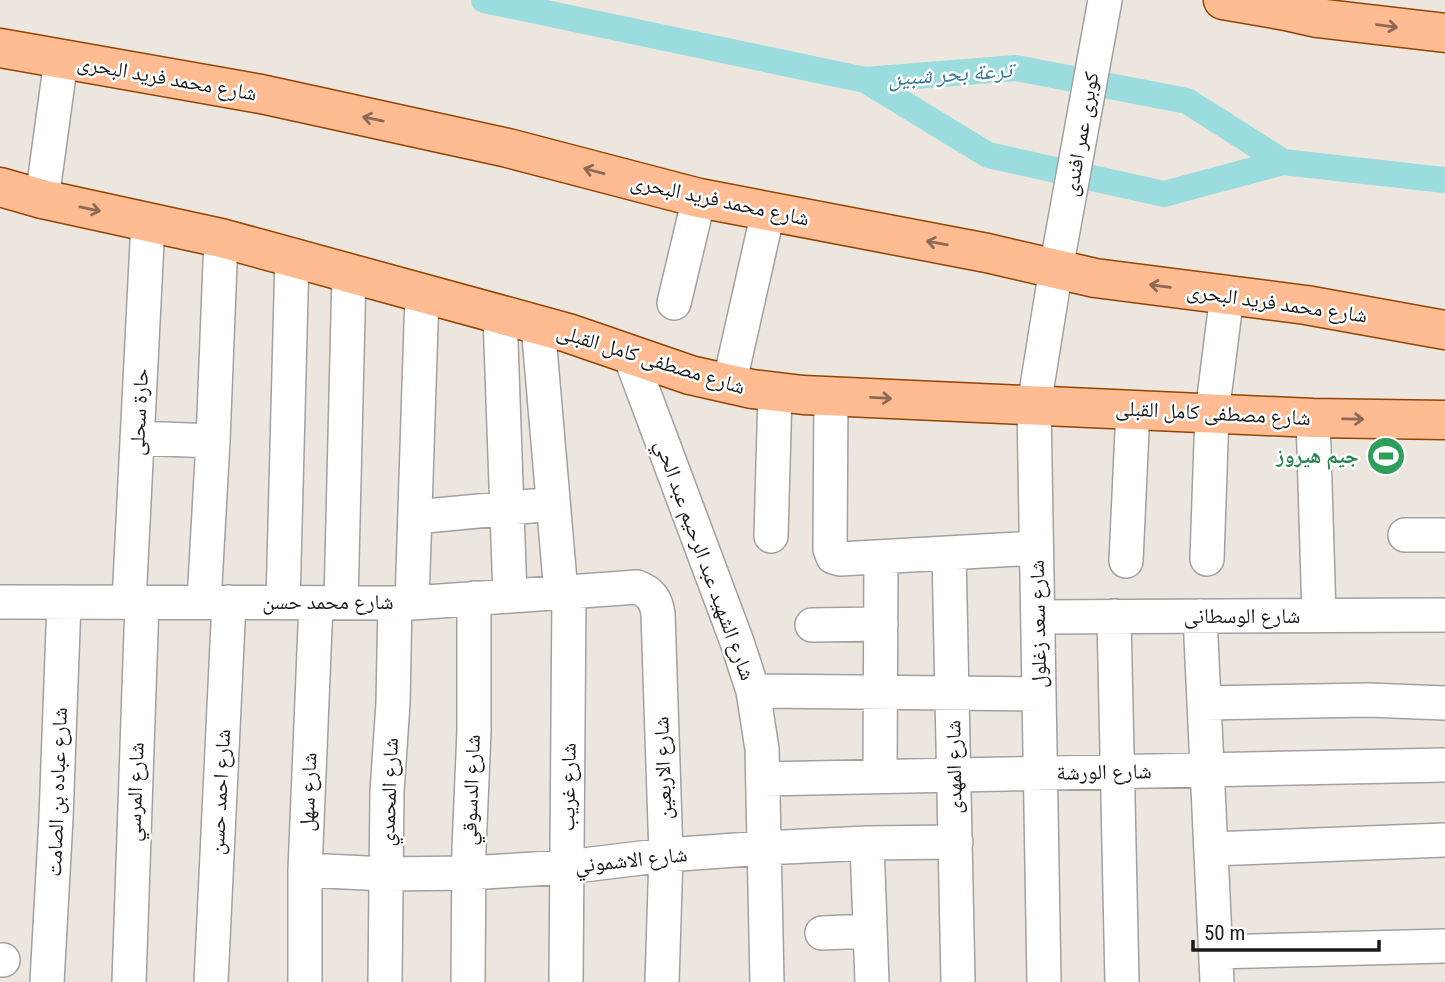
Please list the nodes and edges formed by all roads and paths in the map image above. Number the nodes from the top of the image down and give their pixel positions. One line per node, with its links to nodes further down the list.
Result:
1 (1223, 0): 4 (main road)
2 (1412, 0): 5 (main road)
3 (1104, 7): 15 (street, كوبرى عمر افندى)
4 (1330, 9): 5 (main road, one-way to 5)
5 (1441, 32)
6 (0, 48): 7 (main road, شارع محمد فريد البحرى)
7 (61, 60): 9 (main road, شارع محمد فريد البحرى, one-way to 7); 10 (street)
8 (0, 187): 10 (main road, شارع مصطفى كامل القبلى)
9 (699, 198): 11 (main road, شارع محمد فريد البحرى); 19 (street)
10 (42, 199): 12 (main road, شارع مصطفى كامل القبلى, one-way to 12)
11 (768, 212): 15 (main road, شارع محمد فريد البحرى, one-way to 11); 24 (street)
12 (148, 222): 13 (main road, شارع مصطفى كامل القبلى); 32 (street, حارة سحلى)
13 (221, 238): 14 (main road, شارع مصطفى كامل القبلى); 33 (street, شارع احمد حسن)
14 (292, 257): 16 (main road, شارع مصطفى كامل القبلى); 53 (street)
15 (1058, 257): 18 (main road, شارع محمد فريد البحرى, one-way to 15); 27 (street, شارع سعد زغلول)
16 (349, 274): 17 (main road, شارع مصطفى كامل القبلى); 53 (street)
17 (422, 294): 20 (main road, شارع مصطفى كامل القبلى); 36 (street, شارع المحمدي)
18 (1227, 295): 22 (main road, شارع محمد فريد البحرى); 29 (street)
19 (674, 303)
20 (500, 315): 21 (main road, شارع مصطفى كامل القبلى); 35 (street)
21 (538, 325): 23 (main road, شارع مصطفى كامل القبلى); 34 (street, شارع غريب)
22 (1445, 330)
23 (629, 353): 24 (main road, شارع مصطفى كامل القبلى); 62 (street, شارع الشهيد عبد الرحيم عبد الحي)
24 (729, 385): 25 (main road, شارع مصطفى كامل القبلى)
25 (775, 393): 26 (main road, شارع مصطفى كامل القبلى); 39 (street)
26 (831, 396): 27 (main road, شارع مصطفى كامل القبلى, one-way to 27); 42 (street)
27 (1034, 405): 28 (main road, شارع مصطفى كامل القبلى); 40 (street, شارع سعد زغلول)
28 (1133, 410): 29 (main road, شارع مصطفى كامل القبلى); 44 (street)
29 (1212, 413): 30 (main road, شارع مصطفى كامل القبلى); 43 (street)
30 (1313, 418): 31 (main road, شارع مصطفى كامل القبلى, one-way to 31); 55 (street)
31 (1445, 420)
32 (137, 438): 33 (street); 51 (street, حارة سحلى)
33 (213, 441): 52 (street, شارع احمد حسن)
34 (553, 504): 35 (street); 45 (street, شارع غريب)
35 (507, 508): 36 (street); 46 (street)
36 (415, 517): 54 (street, شارع المحمدي)
37 (1405, 535): 38 (street)
38 (1445, 535)
39 (771, 536)
40 (1036, 548): 41 (street); 59 (street, شارع سعد زغلول)
41 (949, 553): 42 (street); 64 (street, شارع المهدى)
42 (881, 557): 60 (street)
43 (1207, 559)
44 (1126, 561)
45 (565, 593): 46 (street, شارع محمد حسن); 47 (street, شارع محمد حسن); 81 (street, شارع غريب)
46 (510, 596): 48 (street, شارع محمد حسن)
47 (652, 596): 80 (street, شارع الاربعين)
48 (474, 598): 54 (street, شارع محمد حسن); 83 (street, شارع الدسوقي)
49 (0, 602): 50 (street, شارع محمد حسن)
50 (64, 602): 51 (street, شارع محمد حسن); 89 (street, شارع عباده بن الصامت)
51 (135, 602): 52 (street, شارع محمد حسن); 90 (street, شارع المرسي)
52 (216, 602): 53 (street, شارع محمد حسن); 91 (street, شارع احمد حسن)
53 (313, 602): 54 (street, شارع محمد حسن); 82 (street, شارع سهل)
54 (404, 603): 84 (street, شارع المحمدي)
55 (1319, 615): 56 (street, شارع الوسطانى); 58 (street, شارع الوسطانى)
56 (1445, 615)
57 (1114, 616): 58 (street, شارع الوسطانى); 59 (street, شارع الوسطانى); 70 (street)
58 (1200, 616): 66 (street)
59 (1038, 617): 65 (street, شارع سعد زغلول)
60 (881, 624): 61 (street); 63 (street)
61 (812, 625)
62 (753, 691): 63 (street); 74 (street, شارع الشهيد عبد الرحيم عبد الحي)
63 (880, 693): 64 (street); 73 (street)
64 (953, 693): 65 (street); 72 (street, شارع المهدى)
65 (1039, 694): 71 (street, شارع سعد زغلول)
66 (1204, 703): 67 (street); 69 (street)
67 (1445, 703)
68 (1445, 765): 69 (street, شارع الورشة)
69 (1207, 770): 70 (street, شارع الورشة); 79 (street)
70 (1118, 771): 71 (street, شارع الورشة); 101 (street)
71 (1041, 773): 72 (street, شارع الورشة); 100 (street, شارع سعد زغلول)
72 (955, 775): 73 (street, شارع الورشة); 76 (street, شارع المهدى)
73 (880, 776): 74 (street, شارع الورشة)
74 (763, 779): 78 (street, شارع الشهيد عبد الرحيم عبد الحي)
75 (1445, 840): 79 (street)
76 (956, 842): 77 (street, شارع الاشموني); 99 (street, شارع المهدى)
77 (867, 843): 78 (street, شارع الاشموني); 85 (street)
78 (764, 848): 80 (street, شارع الاشموني); 97 (street, شارع الشهيد عبد الرحيم عبد الحي)
79 (1211, 849): 88 (street)
80 (666, 855): 81 (street, شارع الاشموني); 96 (street, شارع الاربعين)
81 (567, 867): 83 (street, شارع الاشموني); 95 (street, شارع غريب)
82 (305, 870): 84 (street, شارع الاشموني); 92 (street, شارع سهل)
83 (468, 873): 84 (street, شارع الاشموني); 94 (street, شارع الدسوقي)
84 (386, 874): 93 (street, شارع المحمدي)
85 (870, 931): 86 (street); 98 (street)
86 (822, 933)
87 (1445, 946): 88 (street)
88 (1217, 967)
89 (47, 982)
90 (129, 982)
91 (211, 982)
92 (305, 982)
93 (385, 982)
94 (468, 982)
95 (566, 982)
96 (662, 982)
97 (767, 982)
98 (872, 982)
99 (958, 982)
100 (1044, 982)
101 (1122, 982)

